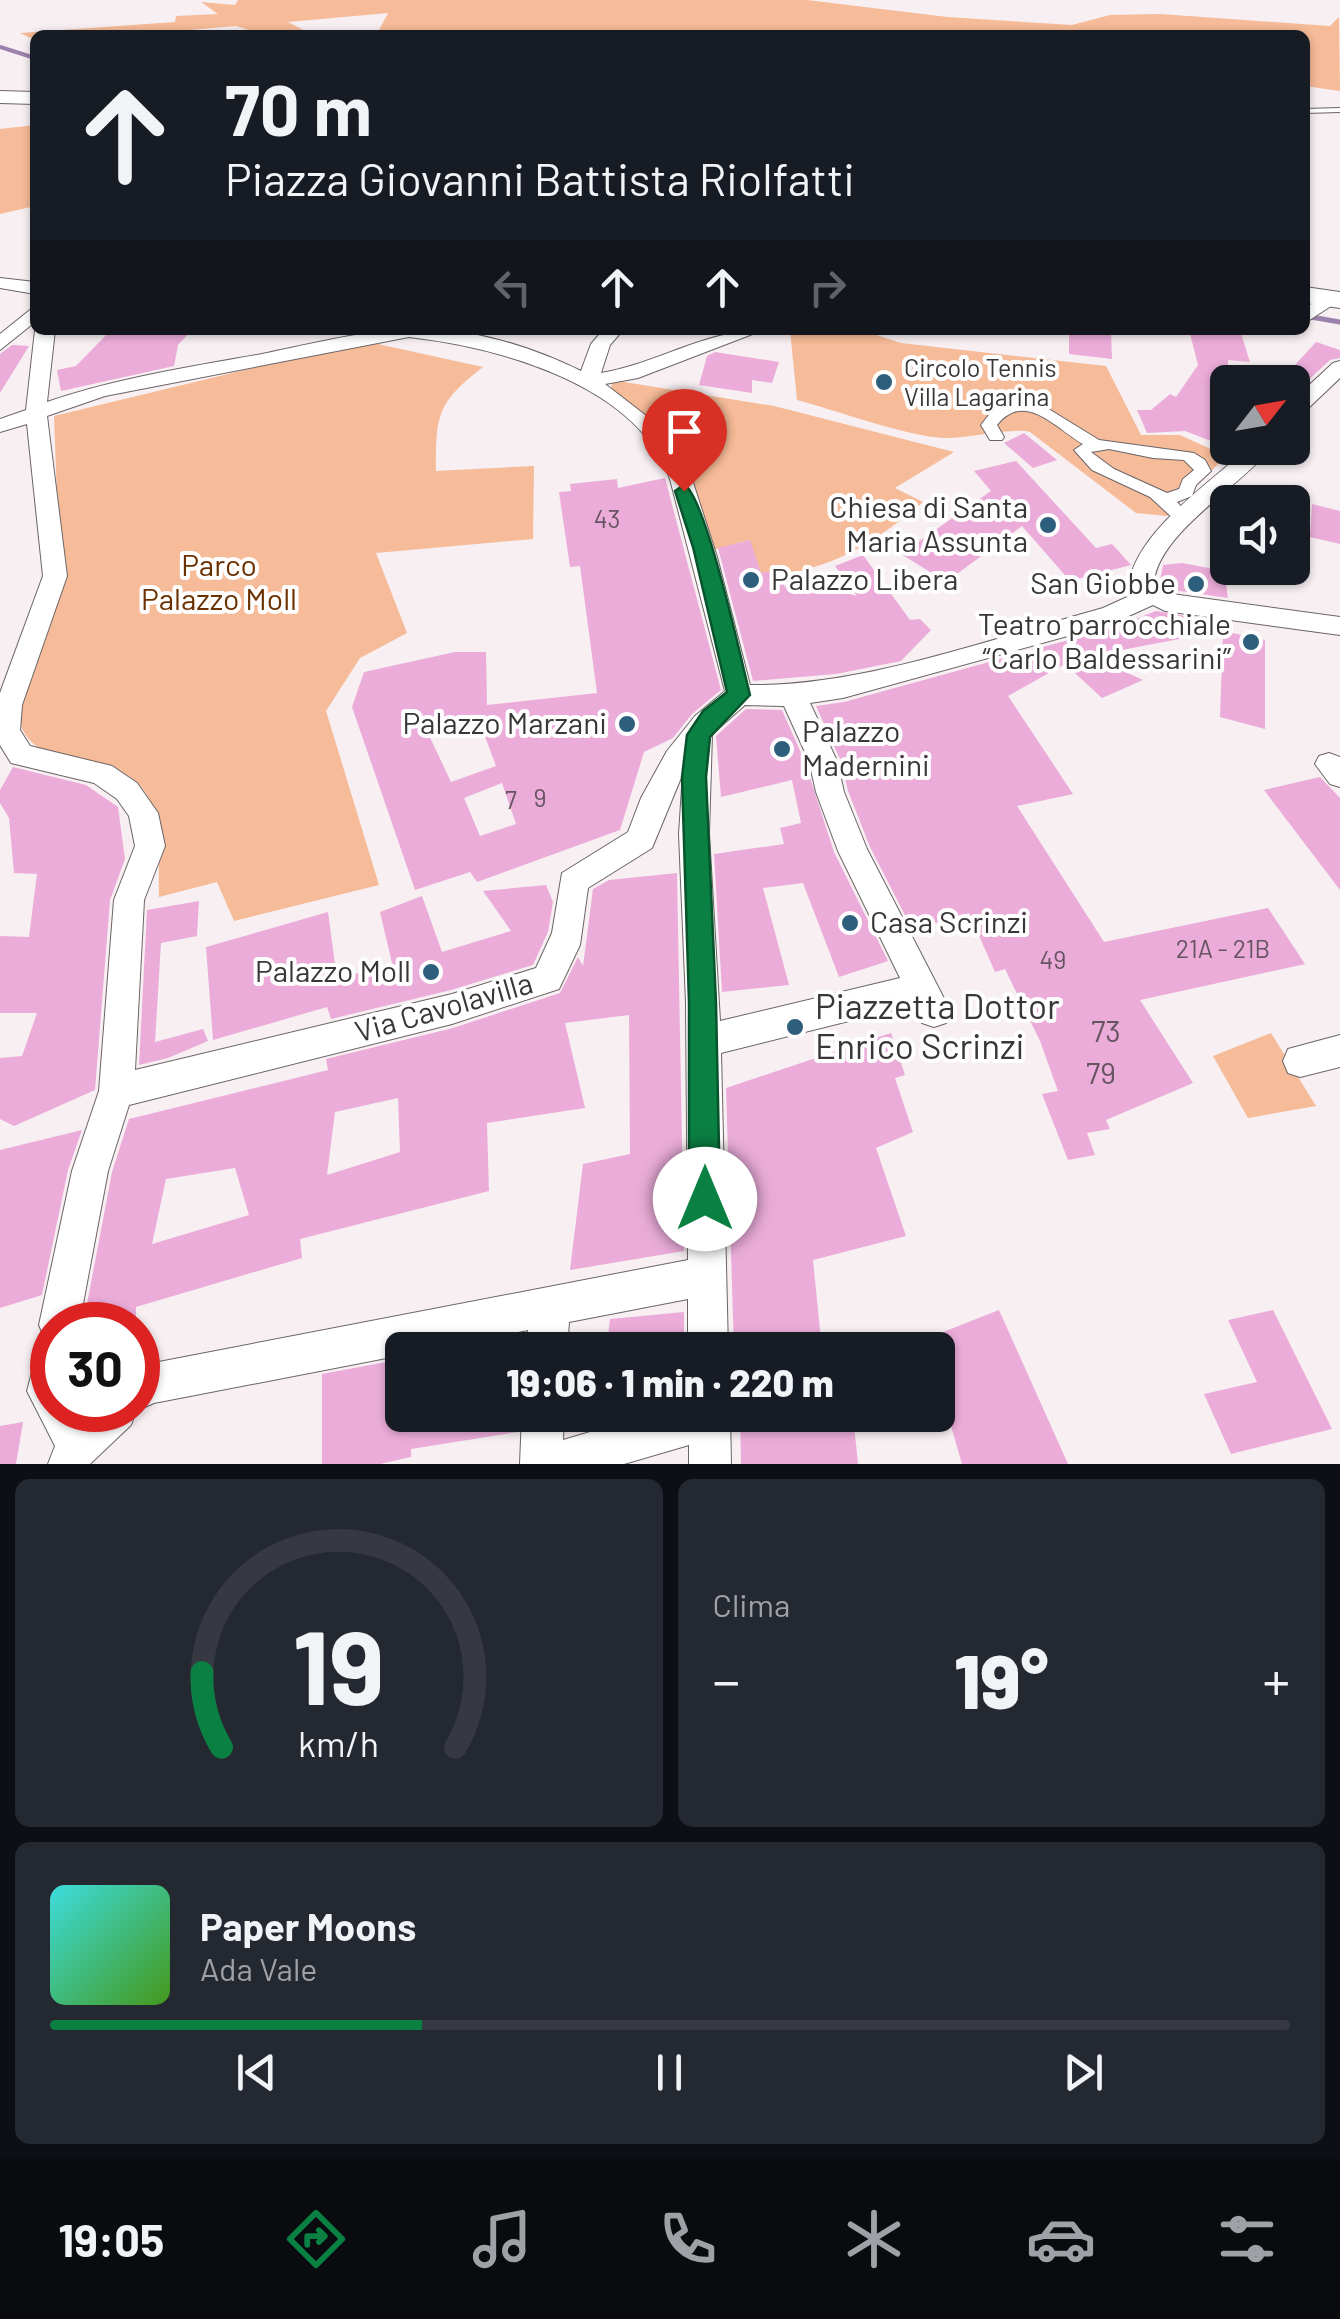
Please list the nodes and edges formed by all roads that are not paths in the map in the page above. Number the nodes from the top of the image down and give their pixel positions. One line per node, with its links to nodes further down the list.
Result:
1 (30, 98): 2 (main road)
2 (3, 99)
3 (1340, 110): 4 (lane)
4 (1310, 111)
5 (0, 282): 6 (street)
6 (30, 287)
7 (30, 317): 13 (street)
8 (44, 335): 17 (street)
9 (380, 335): 17 (street)
10 (437, 335): 15 (street)
11 (609, 335): 15 (street)
12 (739, 335): 15 (street)
13 (0, 344)
14 (1340, 366): 16 (street)
15 (588, 381): 25 (street)
16 (1310, 396)
17 (36, 410): 18 (street); 31 (street)
18 (0, 426)
19 (996, 438): 20 (street)
20 (1095, 444): 22 (street); 22 (street)
21 (1236, 465): 22 (street)
22 (1174, 509): 23 (street)
23 (1152, 595): 24 (street); 26 (street)
24 (1340, 626)
25 (739, 695): 26 (street); 27 (street)
26 (793, 696): 28 (street)
27 (698, 735): 28 (street); 31 (street, Via Cavolavilla)
28 (703, 1041): 32 (street)
29 (1340, 1051): 30 (street)
30 (1300, 1061)
31 (116, 1091): 33 (street)
32 (706, 1276): 34 (street); 36 (street)
33 (63, 1302)
34 (550, 1305): 35 (street); 37 (street)
35 (549, 1332)
36 (708, 1332)
37 (160, 1389)
38 (543, 1432): 41 (street)
39 (657, 1432): 42 (street)
40 (709, 1432): 43 (street)
41 (540, 1464)
42 (552, 1464)
43 (710, 1464)

